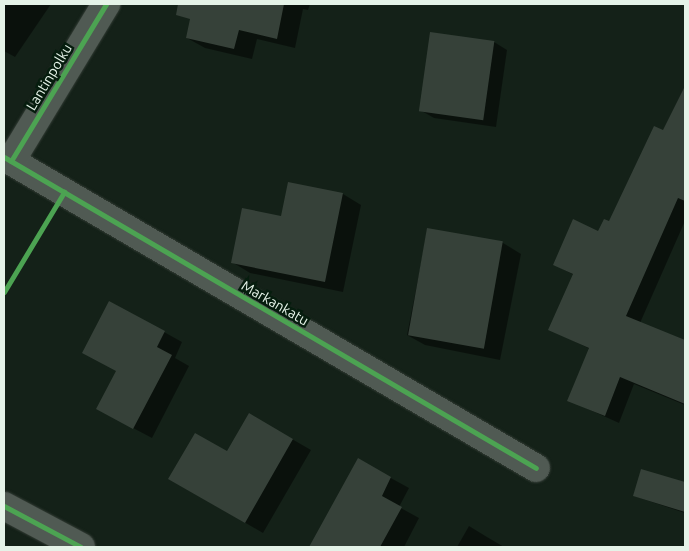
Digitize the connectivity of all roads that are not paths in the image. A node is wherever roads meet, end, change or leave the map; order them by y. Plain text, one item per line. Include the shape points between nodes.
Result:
1 (106, 4) edge
2 (8, 159) edge
3 (536, 468) dead end
4 (4, 506) edge
5 (80, 547) edge

1 - 2 street, Lantinpolku
2 - 3 street, Markankatu
4 - 5 street

